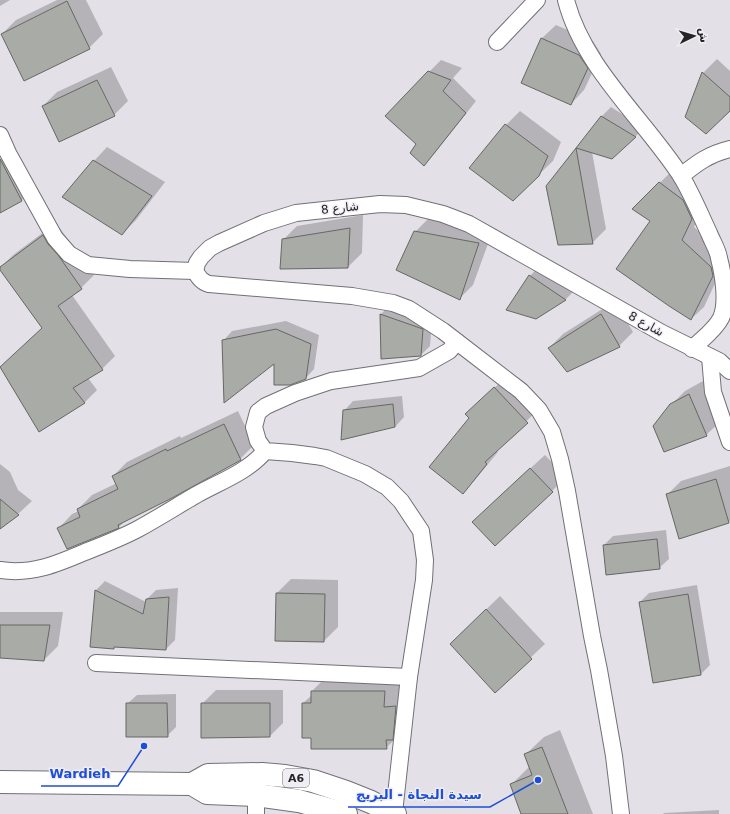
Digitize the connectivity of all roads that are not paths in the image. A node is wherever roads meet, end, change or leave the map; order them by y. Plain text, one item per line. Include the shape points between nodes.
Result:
1 (537, 0) edge
2 (566, 0) edge
3 (497, 42) dead end
4 (0, 135) edge
5 (730, 149) edge
6 (681, 176) junction
7 (195, 271) junction
8 (457, 342) junction
9 (692, 349) junction
10 (710, 357) junction
11 (730, 371) edge
12 (730, 442) edge
13 (265, 451) junction
14 (0, 570) edge
15 (96, 663) dead end
16 (409, 677) junction
17 (0, 782) edge
18 (192, 784) junction
19 (256, 805) edge
20 (346, 814) edge
21 (394, 814) edge
22 (621, 814) edge

1 - 3 street
2 - 6 street via 575,29 602,72
4 - 7 street via 55,238 69,254 88,264 130,269
5 - 6 street via 702,159
6 - 9 street via 719,257 724,285 723,312 720,319
7 - 8 street via 200,279 209,284 352,296 393,303 429,321
7 - 9 street, شارع 8 via 197,263 210,248 264,223 296,213 380,204 406,205 469,224
8 - 13 street via 449,351 419,368 331,381 266,406 258,412 254,427 258,441
8 - 22 street via 521,391 539,410 552,432 567,491 614,756
9 - 10 street, شارع 8
10 - 11 street, شارع 8
10 - 12 street via 713,392
13 - 14 street via 246,469 137,529 104,544 41,569 10,572
13 - 16 street via 292,452 326,458 365,474 386,487 401,501 413,518 420,531 425,560
15 - 16 street
16 - 21 street
17 - 18 highway, A6
18 - 19 highway, A6 via 207,793
18 - 21 highway, A6 via 208,776 285,776 313,781 346,792
19 - 20 highway, A6 via 299,801

